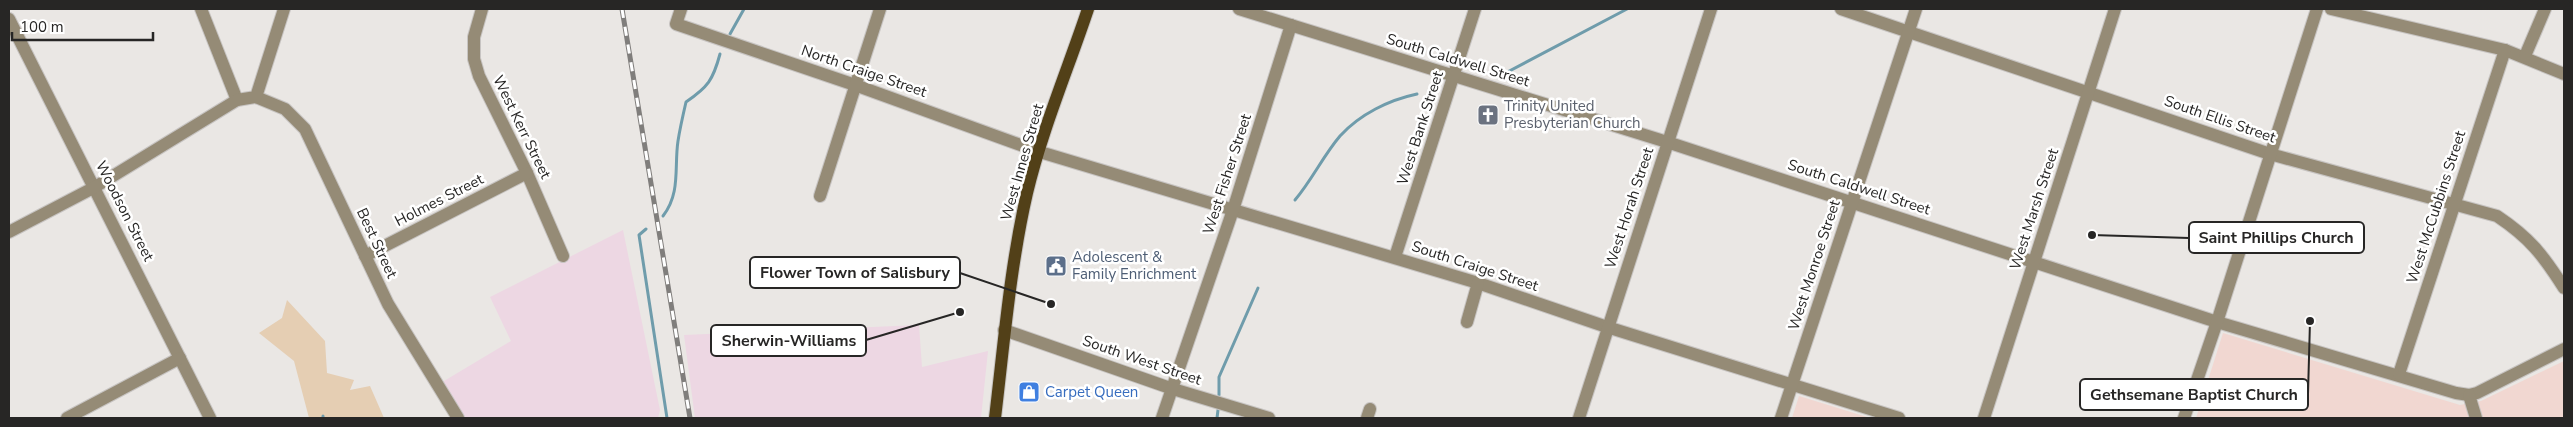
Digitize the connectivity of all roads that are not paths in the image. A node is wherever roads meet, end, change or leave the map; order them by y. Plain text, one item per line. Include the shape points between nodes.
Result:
1 (201, 9) edge
2 (284, 9) edge
3 (482, 9) edge
4 (681, 9) edge
5 (880, 9) edge
6 (1088, 9) edge
7 (1239, 9) edge
8 (1475, 9) edge
9 (1711, 9) edge
10 (1841, 9) edge
11 (1916, 9) edge
12 (2115, 9) edge
13 (2316, 9) edge
14 (2331, 9) edge
15 (2545, 9) edge
16 (9, 19) edge
17 (1291, 25) junction
18 (1909, 30) junction
19 (2505, 50) junction
20 (2525, 56) junction
21 (2564, 74) edge
22 (1454, 76) junction
23 (855, 85) junction
24 (2089, 91) junction
25 (256, 97) junction
26 (237, 100) junction
27 (1667, 142) junction
28 (1040, 152) junction
29 (2270, 154) junction
30 (527, 173) junction
31 (95, 187) junction
32 (820, 196) dead end
33 (1853, 202) junction
34 (2455, 203) junction
35 (1233, 210) junction
36 (9, 232) edge
37 (366, 256) junction
38 (564, 256) dead end
39 (1396, 258) junction
40 (2034, 261) junction
41 (1478, 283) junction
42 (2564, 288) edge
43 (1467, 322) dead end
44 (2217, 322) junction
45 (1607, 328) junction
46 (1004, 330) junction
47 (2564, 349) edge
48 (180, 358) junction
49 (2399, 374) junction
50 (1792, 384) junction
51 (1173, 388) junction
52 (2469, 395) junction
53 (67, 418) edge
54 (210, 418) edge
55 (458, 418) edge
56 (995, 418) edge
57 (1162, 418) edge
58 (1269, 418) edge
59 (1580, 418) edge
60 (1781, 418) edge
61 (1899, 418) edge
62 (1984, 418) edge
63 (2184, 418) edge
64 (2476, 418) edge

1 - 26 street
2 - 25 street
3 - 30 street, West Kerr Street via 474,37 474,59 479,76
4 - 23 street, North Craige Street via 676,24
5 - 23 street
6 - 28 main road, West Innes Street
7 - 17 street, South Caldwell Street
8 - 22 street, West Bank Street
9 - 27 street, West Horah Street
10 - 18 street, South Ellis Street
11 - 18 street, West Monroe Street
12 - 24 street, West Marsh Street
13 - 29 street
14 - 19 street
15 - 20 street
16 - 31 street, Woodson Street
17 - 22 street, South Caldwell Street
17 - 35 street, West Fisher Street
18 - 24 street, South Ellis Street
18 - 33 street, West Monroe Street
19 - 20 street
19 - 34 street, West McCubbins Street
20 - 21 street
22 - 27 street, South Caldwell Street
22 - 39 street, West Bank Street
23 - 28 street, North Craige Street
23 - 32 street
24 - 29 street, South Ellis Street
24 - 40 street, West Marsh Street
25 - 26 street
25 - 37 street, Best Street via 285,108 305,128
26 - 31 street
27 - 33 street, South Caldwell Street
27 - 45 street, West Horah Street
28 - 35 street, South Craige Street
28 - 46 main road, West Innes Street via 1019,230
29 - 34 street, South Ellis Street
29 - 44 street
30 - 37 street, Holmes Street
30 - 38 street, West Kerr Street
31 - 36 street
31 - 48 street, Woodson Street
33 - 40 street, South Caldwell Street
33 - 50 street, West Monroe Street
34 - 42 street, South Ellis Street via 2496,216 2522,233 2543,255
34 - 49 street, West McCubbins Street
35 - 39 street, South Craige Street
35 - 51 street, West Fisher Street
37 - 55 street, Best Street via 388,304
39 - 41 street, South Craige Street
40 - 44 street, South Caldwell Street
40 - 62 street, West Marsh Street
41 - 43 street
41 - 45 street, South Craige Street
44 - 49 street, South Caldwell Street
44 - 63 street
45 - 50 street, South Craige Street
45 - 59 street, West Horah Street
46 - 51 street, South West Street
46 - 56 main road, West Innes Street
47 - 52 street
48 - 53 street
48 - 54 street, Woodson Street
49 - 52 street, South Caldwell Street via 2456,394
50 - 60 street, West Monroe Street
50 - 61 street, South Craige Street
51 - 57 street, West Fisher Street
51 - 58 street, South West Street
52 - 64 street

